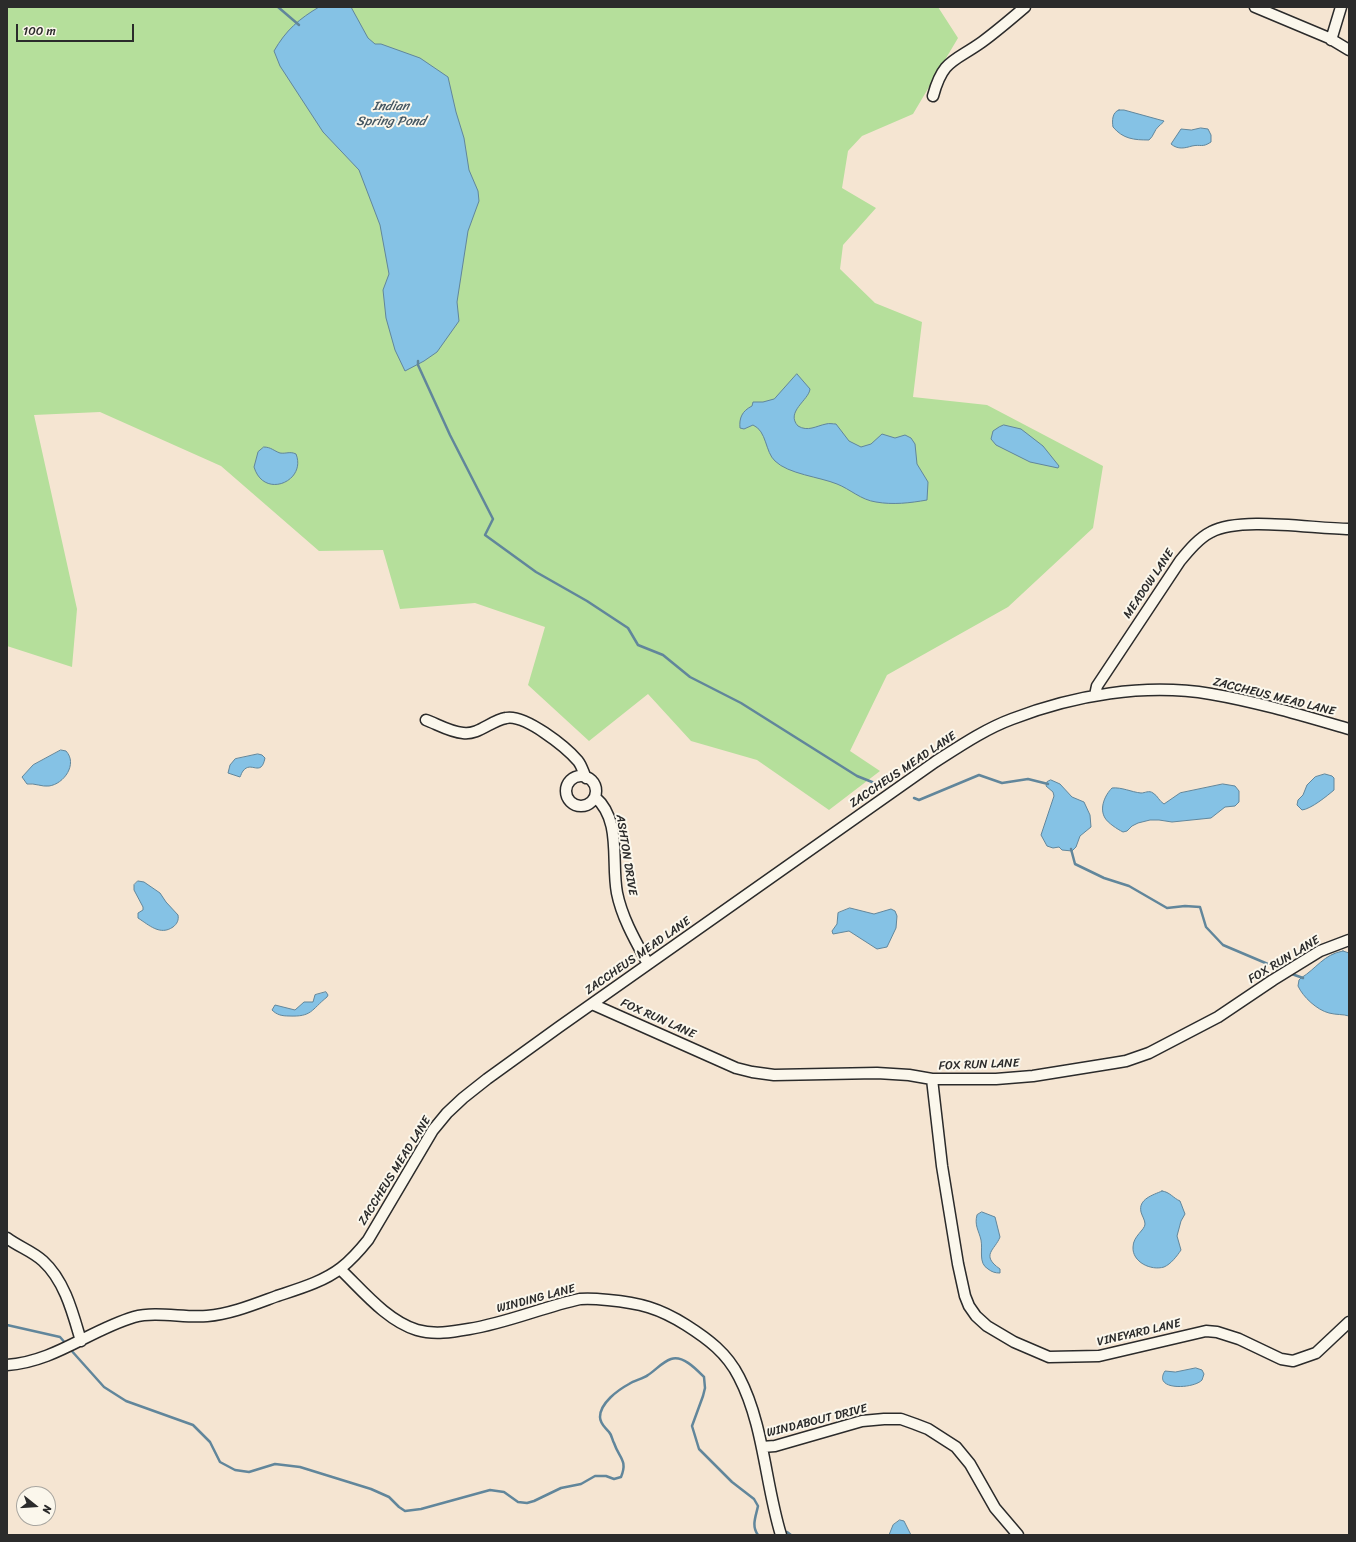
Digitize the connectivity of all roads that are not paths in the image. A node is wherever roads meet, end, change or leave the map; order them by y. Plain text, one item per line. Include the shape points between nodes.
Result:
1 (1025, 7) edge
2 (1255, 7) edge
3 (1341, 7) edge
4 (1331, 40) junction
5 (1349, 50) edge
6 (933, 96) dead end
7 (1349, 529) edge
8 (1095, 695) junction
9 (426, 720) dead end
10 (1349, 729) edge
11 (586, 778) junction
12 (594, 797) junction
13 (1349, 940) edge
14 (648, 964) junction
15 (592, 1004) junction
16 (932, 1079) junction
17 (7, 1238) edge
18 (340, 1269) junction
19 (1349, 1322) edge
20 (78, 1342) junction
21 (7, 1365) edge
22 (762, 1447) junction
23 (779, 1530) edge
24 (1018, 1535) edge

1 - 6 street via 981,43 946,66 937,80
2 - 4 street
3 - 4 street
4 - 5 street
7 - 8 street, MEADOW LANE via 1240,525 1211,532 1180,561 1097,686
8 - 10 street, ZACCHEUS MEAD LANE via 1145,691 1210,694
8 - 14 street, ZACCHEUS MEAD LANE via 1054,704 1010,719 970,740
9 - 11 street, ASHTON DRIVE via 463,734 473,733 506,718 517,719 561,745 578,761
11 - 12 street, ASHTON DRIVE via 594,783
11 - 12 street via 578,777 570,782 567,788 569,800 584,806
12 - 14 street, ASHTON DRIVE via 604,807 611,826 617,895 635,942
13 - 16 street, FOX RUN LANE via 1320,951 1218,1017 1126,1061 996,1079
14 - 15 street, ZACCHEUS MEAD LANE
15 - 16 street, FOX RUN LANE via 736,1068 752,1072 774,1075 884,1073
15 - 18 street, ZACCHEUS MEAD LANE via 487,1078 447,1112 433,1130 368,1240
16 - 19 street, VINEYARD LANE via 946,1188 965,1296 976,1316 987,1326 1014,1342 1049,1357 1099,1356 1206,1331 1239,1339 1281,1359 1294,1361 1316,1353
17 - 20 street via 30,1251 52,1271 61,1285
18 - 20 street, ZACCHEUS MEAD LANE via 300,1288 230,1312 209,1316 135,1317
18 - 22 street, WINDING LANE via 374,1303 389,1314 417,1330 432,1332 484,1327 582,1299 630,1302 662,1310 719,1348 730,1362 749,1397
20 - 21 street, ZACCHEUS MEAD LANE via 34,1360
22 - 23 street, WINDING LANE
22 - 24 street, WINDABOUT DRIVE via 775,1446 862,1421 884,1419 915,1424 956,1447 970,1464 995,1508

